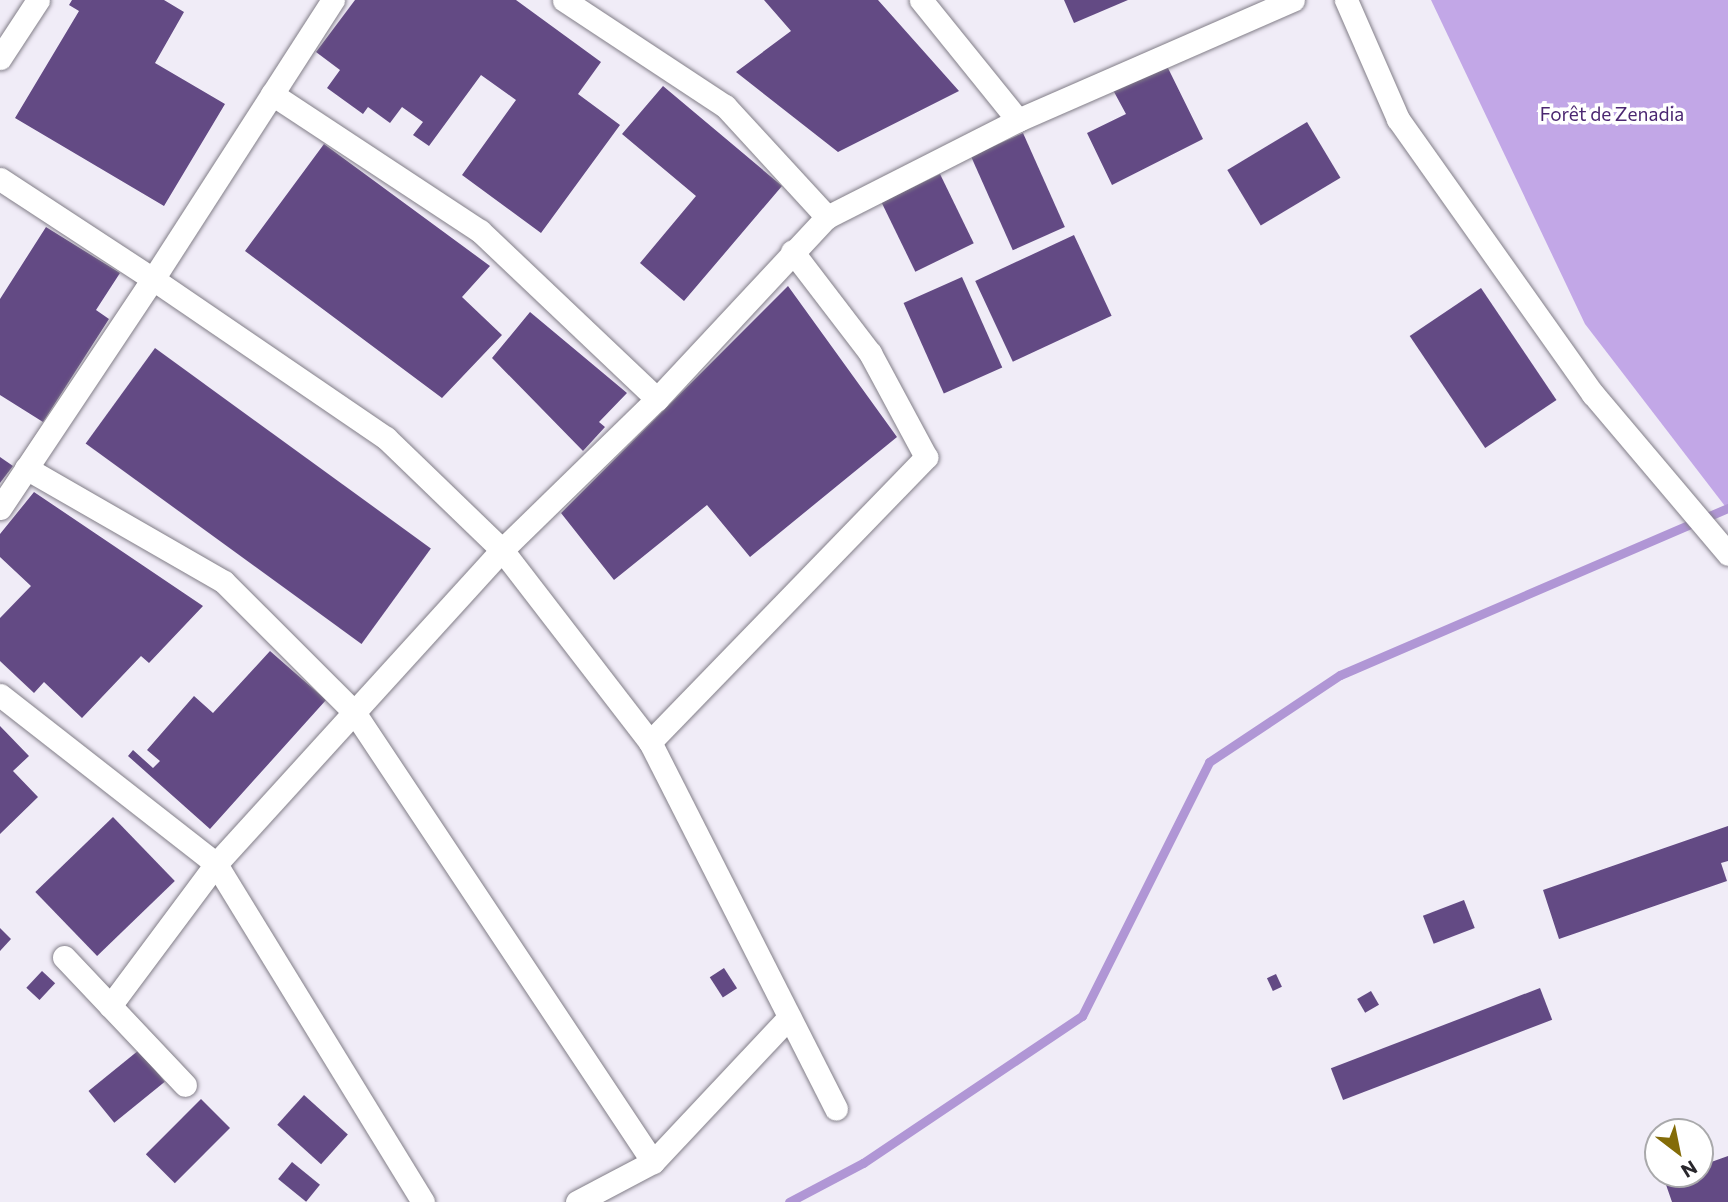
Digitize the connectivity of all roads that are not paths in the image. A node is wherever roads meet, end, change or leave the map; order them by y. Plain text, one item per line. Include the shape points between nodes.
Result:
1 (38, 0) edge
2 (333, 0) edge
3 (564, 0) edge
4 (921, 0) edge
5 (1293, 0) edge
6 (1346, 0) edge
7 (0, 58) edge
8 (272, 94) junction
9 (1018, 120) junction
10 (0, 179) edge
11 (827, 216) junction
12 (792, 251) junction
13 (153, 279) junction
14 (657, 399) junction
15 (26, 468) junction
16 (0, 508) edge
17 (502, 550) junction
18 (1728, 554) edge
19 (0, 695) edge
20 (354, 712) junction
21 (650, 742) junction
22 (216, 864) junction
23 (64, 957) dead end
24 (110, 1006) junction
25 (789, 1017) junction
26 (185, 1085) dead end
27 (836, 1109) dead end
28 (653, 1162) junction
29 (423, 1202) edge
30 (577, 1202) edge

1 - 7 street
2 - 8 street
3 - 11 street via 725,106
4 - 9 street
5 - 9 street
6 - 18 street via 1398,119 1593,394
8 - 13 street
8 - 14 street via 480,231
9 - 11 street
10 - 13 street
11 - 12 street
12 - 14 street
12 - 21 street via 870,353 926,457
13 - 15 street
13 - 17 street via 386,438
14 - 17 street
15 - 16 street
15 - 20 street via 224,582
17 - 20 street
17 - 21 street
19 - 22 street
20 - 22 street
20 - 28 street
21 - 25 street
22 - 24 street
22 - 29 street
23 - 24 street
24 - 26 street
25 - 27 street
25 - 28 street
28 - 30 street

